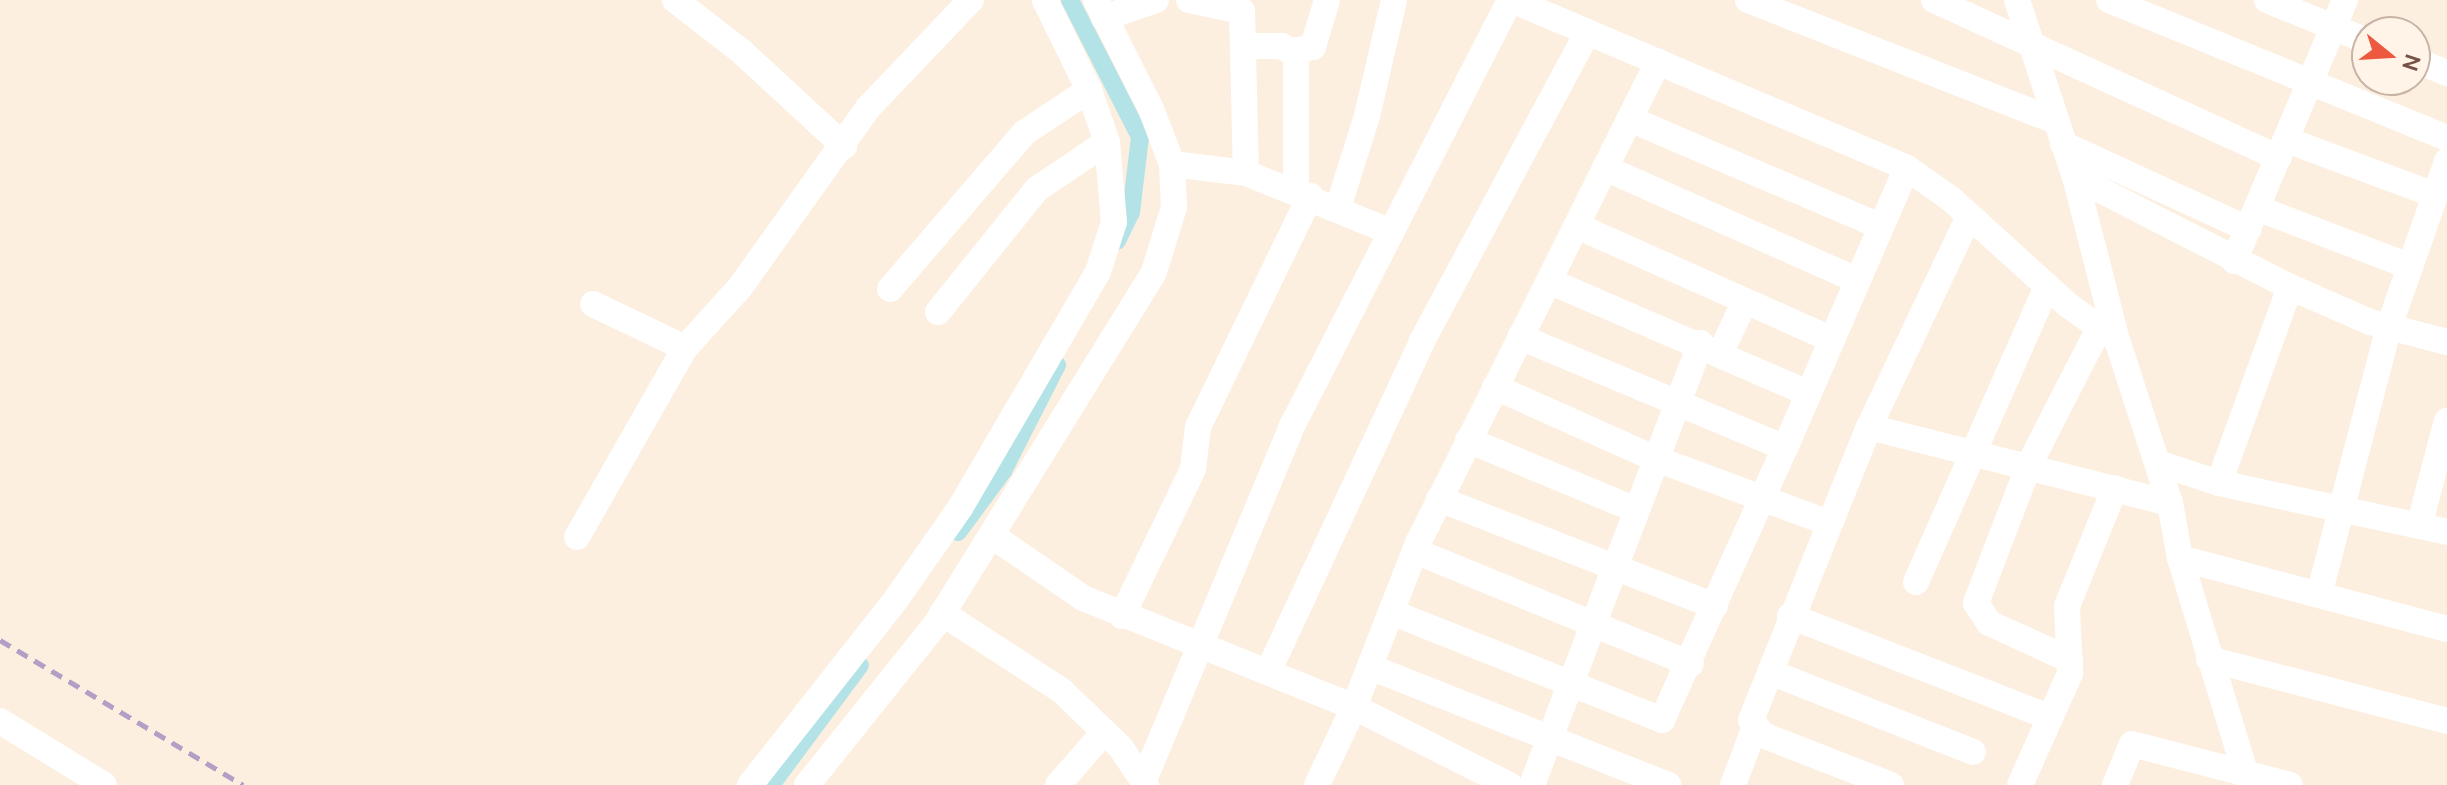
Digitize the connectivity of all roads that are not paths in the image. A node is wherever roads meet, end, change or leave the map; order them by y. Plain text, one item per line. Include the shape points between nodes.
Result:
1 (675, 0) edge
2 (971, 0) edge
3 (1045, 0) edge
4 (1156, 0) edge
5 (1189, 0) edge
6 (1327, 0) edge
7 (1394, 0) edge
8 (1511, 0) edge
9 (1748, 0) edge
10 (1934, 0) edge
11 (2017, 0) edge
12 (2109, 0) edge
13 (2269, 0) edge
14 (2345, 0) edge
15 (1221, 2) edge
16 (1100, 9) edge
17 (2335, 28) junction
18 (1587, 33) junction
19 (2351, 34) edge
20 (2029, 43) junction
21 (1244, 46) junction
22 (1294, 51) junction
23 (1658, 62) junction
24 (2312, 80) junction
25 (1089, 90) junction
26 (1630, 119) junction
27 (2053, 120) junction
28 (2447, 138) edge
29 (1107, 142) junction
30 (2063, 144) junction
31 (844, 146) junction
32 (2283, 149) junction
33 (2447, 161) edge
34 (1172, 164) junction
35 (1605, 168) junction
36 (1907, 168) junction
37 (1246, 173) junction
38 (2075, 177) junction
39 (1303, 193) junction
40 (2435, 195) junction
41 (1338, 208) junction
42 (1969, 216) junction
43 (2252, 219) junction
44 (1577, 226) junction
45 (1880, 226) junction
46 (1391, 232) junction
47 (2234, 261) junction
48 (2409, 266) junction
49 (1856, 280) junction
50 (1549, 281) junction
51 (2047, 286) junction
52 (2290, 287) junction
53 (890, 289) dead end
54 (1745, 301) junction
55 (593, 304) dead end
56 (938, 312) dead end
57 (2389, 327) junction
58 (2108, 334) junction
59 (1520, 337) junction
60 (1831, 339) junction
61 (2447, 342) edge
62 (685, 348) junction
63 (1711, 348) junction
64 (1495, 387) junction
65 (1808, 393) junction
66 (1677, 404) junction
67 (2447, 421) edge
68 (1869, 427) junction
69 (1468, 440) junction
70 (1785, 448) junction
71 (1974, 452) junction
72 (1656, 459) junction
73 (2158, 463) junction
74 (2029, 465) junction
75 (2219, 483) junction
76 (2115, 488) junction
77 (1439, 499) junction
78 (1758, 501) junction
79 (2170, 503) junction
80 (1636, 510) junction
81 (2342, 510) junction
82 (1829, 523) junction
83 (2419, 526) junction
84 (2447, 532) edge
85 (991, 535) junction
86 (577, 537) dead end
87 (1415, 551) junction
88 (2180, 558) junction
89 (1613, 568) junction
90 (1916, 582) dead end
91 (2319, 595) junction
92 (1715, 606) junction
93 (1391, 612) junction
94 (942, 613) junction
95 (1122, 616) junction
96 (1790, 616) junction
97 (1591, 624) junction
98 (2447, 629) edge
99 (1201, 644) junction
100 (2209, 659) junction
101 (2070, 660) junction
102 (1691, 664) junction
103 (1370, 667) junction
104 (1268, 672) junction
105 (1770, 672) junction
106 (1568, 685) junction
107 (1354, 707) junction
108 (2049, 717) junction
109 (0, 721) edge
110 (2447, 721) edge
111 (1754, 729) junction
112 (1104, 732) junction
113 (1551, 736) junction
114 (1973, 752) dead end
115 (2248, 780) edge
116 (1145, 783) edge
117 (104, 785) edge
118 (750, 785) edge
119 (807, 785) edge
120 (1058, 785) edge
121 (1317, 785) edge
122 (1509, 785) edge
123 (1532, 785) edge
124 (1668, 785) edge
125 (1733, 785) edge
126 (1891, 785) edge
127 (2020, 785) edge
128 (2115, 785) edge
129 (2290, 785) edge

1 - 31 street via 742,52
2 - 31 street via 902,68
3 - 25 street
4 - 16 street
5 - 15 street
6 - 22 street via 1313,47
7 - 41 street via 1367,116
8 - 18 street
8 - 46 street
9 - 27 street
10 - 20 street
11 - 20 street
12 - 24 street
13 - 17 street
14 - 17 street
15 - 21 street via 1242,11
16 - 34 street via 1151,109
17 - 19 street
17 - 24 street
18 - 23 street
18 - 104 street via 1422,341
20 - 27 street
20 - 32 street
21 - 22 street
21 - 37 street
22 - 39 street
23 - 26 street
23 - 36 street
24 - 28 street
24 - 32 street
25 - 29 street
25 - 53 street via 1024,133
26 - 35 street
26 - 45 street
27 - 30 street
29 - 56 street via 1058,172 1013,212
29 - 118 street via 1114,222 1098,272 1057,350 906,585
30 - 38 street
30 - 43 street
31 - 62 street via 741,286
32 - 40 street
32 - 43 street
33 - 40 street
34 - 37 street
34 - 85 street via 1174,207 1154,272
35 - 44 street
35 - 49 street
36 - 42 street
36 - 45 street
37 - 39 street
38 - 47 street
38 - 58 street
39 - 41 street
39 - 95 street via 1198,427 1193,469
40 - 48 street
41 - 46 street
42 - 51 street
42 - 68 street
43 - 47 street
43 - 48 street
44 - 50 street
44 - 54 street
45 - 49 street
46 - 99 street via 1291,428
47 - 52 street
48 - 57 street
49 - 60 street
50 - 59 street
50 - 63 street
51 - 58 street
51 - 71 street
52 - 57 street
52 - 75 street
54 - 60 street
54 - 63 street
55 - 62 street
57 - 61 street
57 - 81 street
58 - 73 street
58 - 74 street
59 - 64 street
59 - 66 street
60 - 65 street
62 - 86 street
63 - 65 street
63 - 66 street
64 - 69 street
64 - 72 street
65 - 70 street
66 - 70 street
66 - 72 street
67 - 83 street
68 - 71 street
68 - 82 street
69 - 77 street
69 - 80 street
70 - 78 street
71 - 74 street
71 - 90 street
72 - 78 street
72 - 80 street
73 - 75 street
73 - 79 street
74 - 76 street
74 - 101 street via 1976,603 1989,623
75 - 81 street
76 - 79 street
76 - 101 street via 2067,606
77 - 87 street
77 - 89 street
78 - 82 street
78 - 92 street
79 - 88 street
80 - 89 street
81 - 83 street
81 - 91 street
82 - 96 street
83 - 84 street
85 - 94 street
85 - 95 street via 1048,578
87 - 93 street
87 - 97 street
88 - 91 street
88 - 100 street
89 - 92 street
89 - 97 street
91 - 98 street
92 - 102 street
93 - 103 street
93 - 106 street
94 - 112 street via 1062,691
94 - 119 street
95 - 99 street
96 - 105 street
96 - 108 street
97 - 102 street
97 - 106 street
99 - 104 street
99 - 116 street
100 - 110 street
100 - 115 street
101 - 108 street via 2058,710
102 - 106 street via 1662,720
103 - 107 street
103 - 113 street
104 - 107 street
105 - 111 street via 1751,720
105 - 114 street
106 - 113 street
107 - 121 street
107 - 122 street
108 - 127 street
109 - 117 street
111 - 125 street
111 - 126 street
112 - 116 street
112 - 120 street
113 - 123 street
113 - 124 street
115 - 128 street via 2132,744
115 - 129 street

